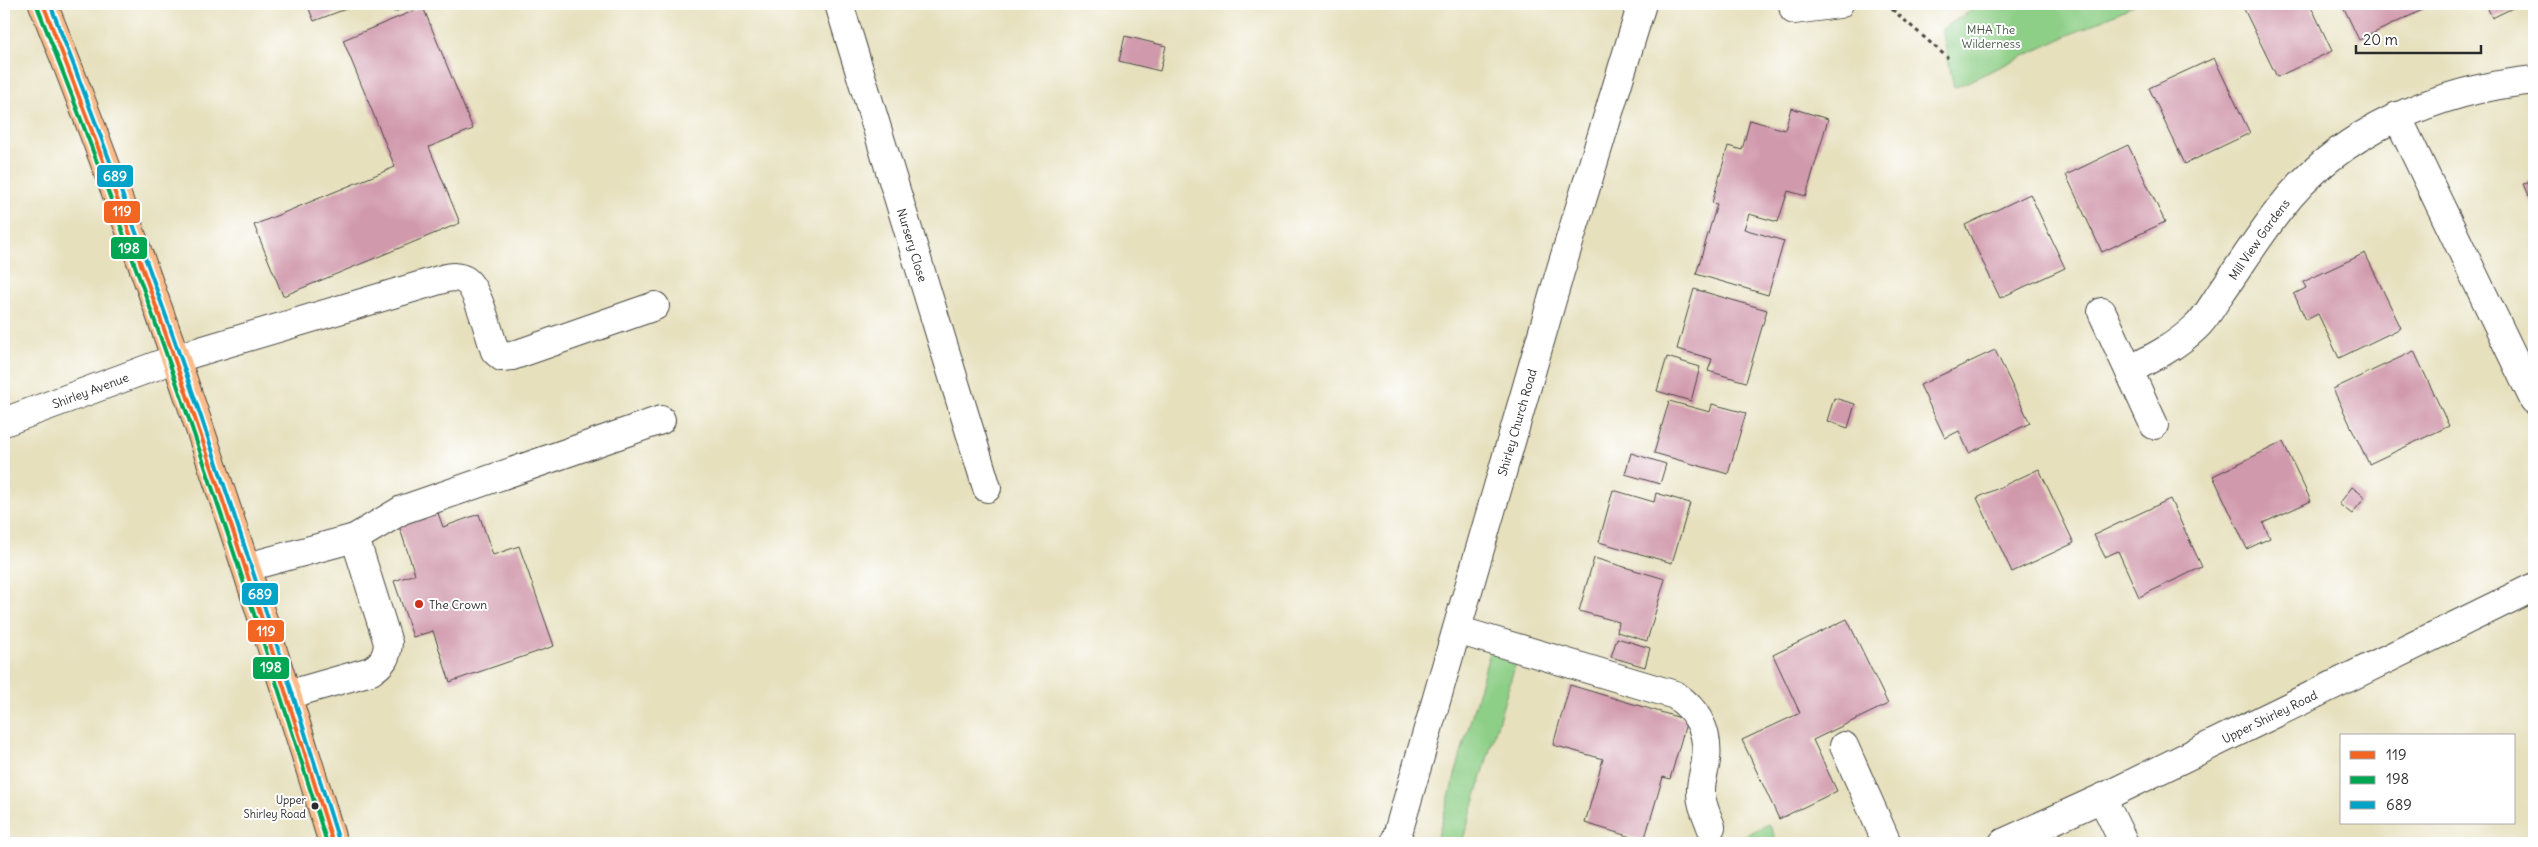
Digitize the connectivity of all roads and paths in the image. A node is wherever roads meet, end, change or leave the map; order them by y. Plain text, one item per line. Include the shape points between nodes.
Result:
1 (44, 4) edge
2 (839, 4) edge
3 (1642, 4) edge
4 (1793, 4) edge
5 (1839, 4) edge
6 (1886, 4) edge
7 (1948, 58) dead end
8 (2534, 80) edge
9 (2397, 116) junction
10 (655, 306) dead end
11 (2102, 312) dead end
12 (177, 358) junction
13 (2129, 370) junction
14 (2534, 400) edge
15 (661, 420) dead end
16 (4, 422) edge
17 (2154, 425) dead end
18 (987, 488) dead end
19 (355, 538) junction
20 (248, 567) junction
21 (2534, 587) edge
22 (1457, 630) junction
23 (287, 694) junction
24 (1844, 746) dead end
25 (2102, 798) junction
26 (1711, 827) dead end
27 (333, 843) edge
28 (1395, 843) edge
29 (1887, 843) edge
30 (2004, 843) edge
31 (2124, 843) edge

1 - 12 highway
2 - 18 street, Nursery Close
3 - 22 street, Shirley Church Road via 1560,272
4 - 5 street via 1794,10
6 - 7 path
8 - 9 street, Mill View Gardens via 2474,90
9 - 13 street, Mill View Gardens via 2338,150 2305,179 2197,326 2176,344
9 - 14 street
10 - 12 street, Shirley Avenue via 502,357 495,351 473,289 466,280 451,277
11 - 13 street
12 - 16 street, Shirley Avenue
12 - 20 highway
13 - 17 street
15 - 19 street via 402,510
19 - 20 street
19 - 23 street via 388,642 387,656 371,671
20 - 23 highway
21 - 25 street, Upper Shirley Road
22 - 26 street via 1675,695 1688,704 1701,720 1707,738 1700,789
22 - 28 street, Shirley Church Road
23 - 27 highway
24 - 29 street
25 - 30 street, Upper Shirley Road
25 - 31 street

